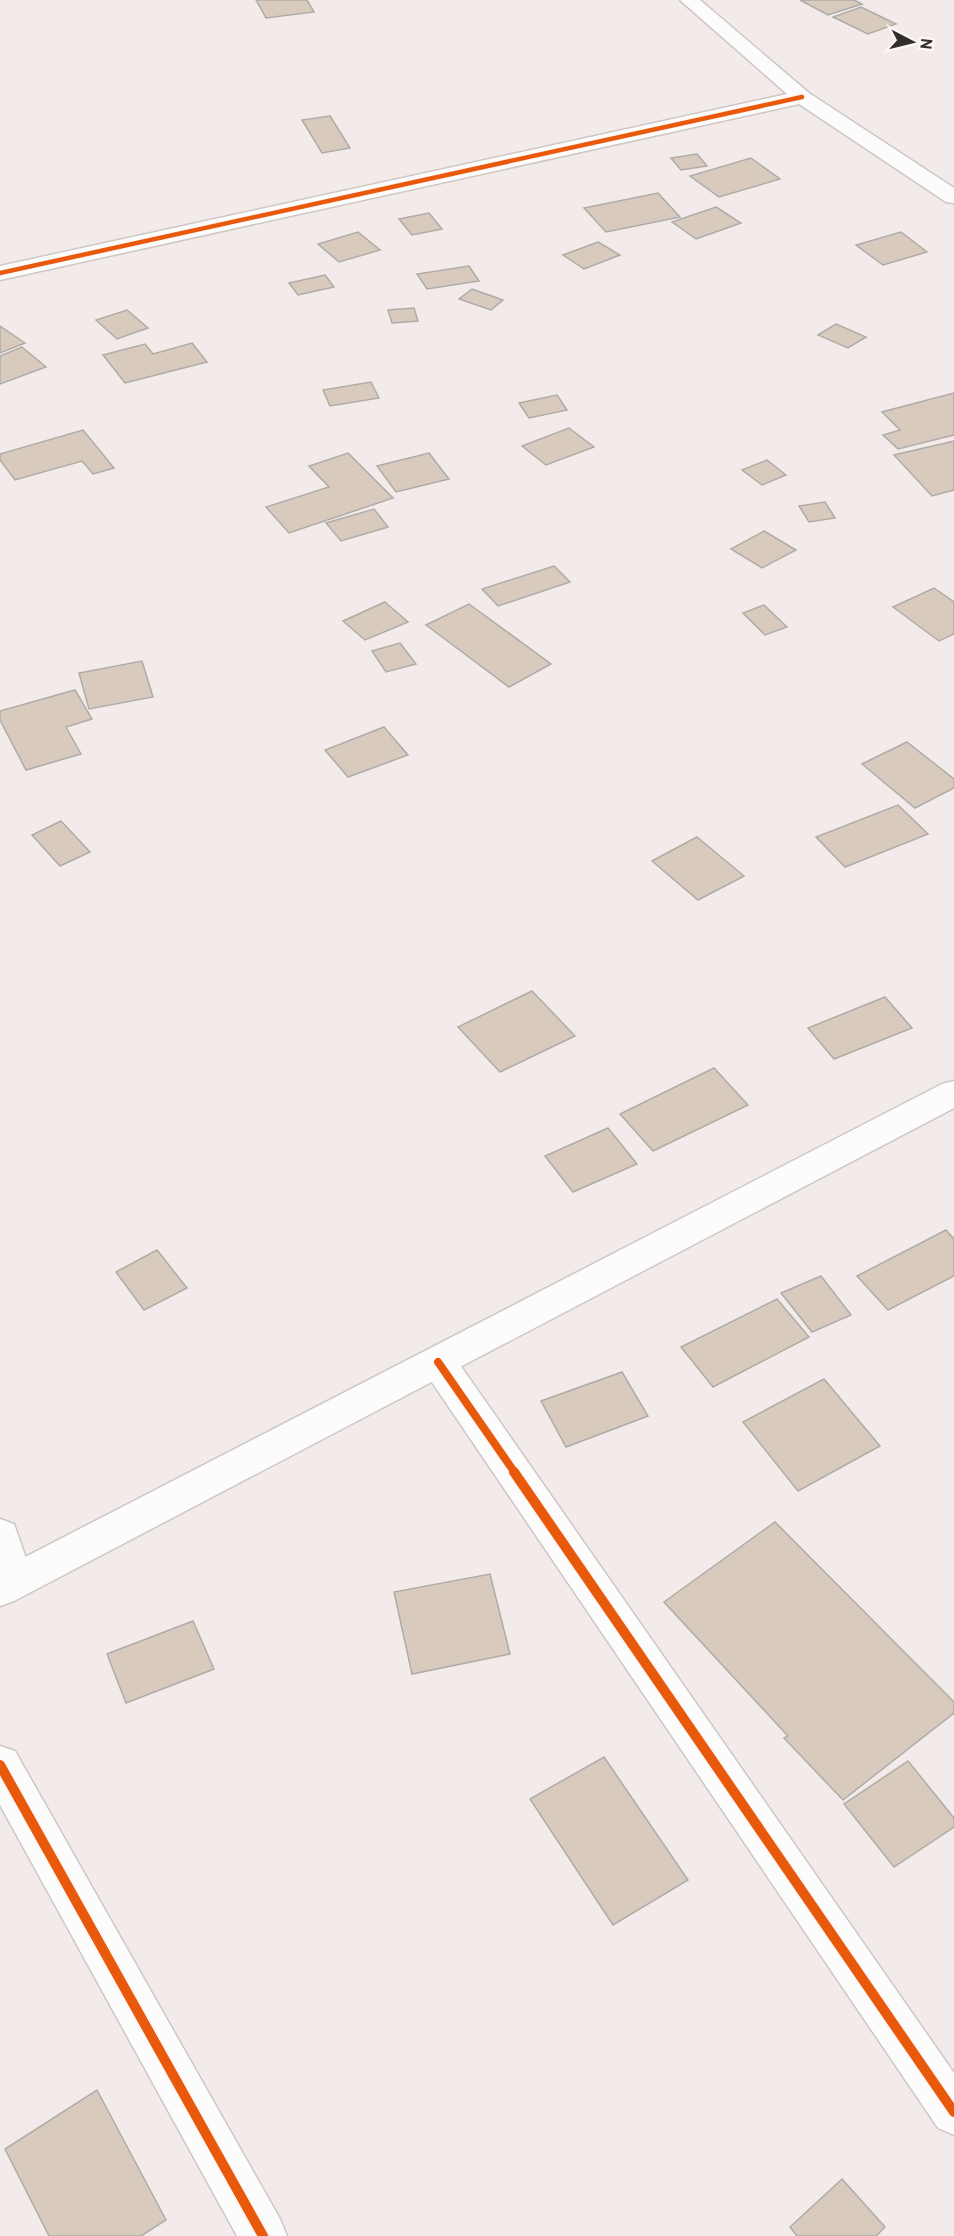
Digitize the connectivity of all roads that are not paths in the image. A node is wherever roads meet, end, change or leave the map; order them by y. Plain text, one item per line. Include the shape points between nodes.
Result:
1 (689, 0) edge
2 (802, 97) junction
3 (954, 197) edge
4 (0, 273) edge
5 (954, 1093) edge
6 (438, 1362) junction
7 (0, 1536) edge
8 (8, 1585) edge
9 (0, 1765) edge
10 (954, 2112) edge
11 (263, 2236) edge

1 - 2 street
2 - 3 street
2 - 4 street
5 - 6 street
6 - 8 street
6 - 10 street
7 - 8 street
9 - 11 street

